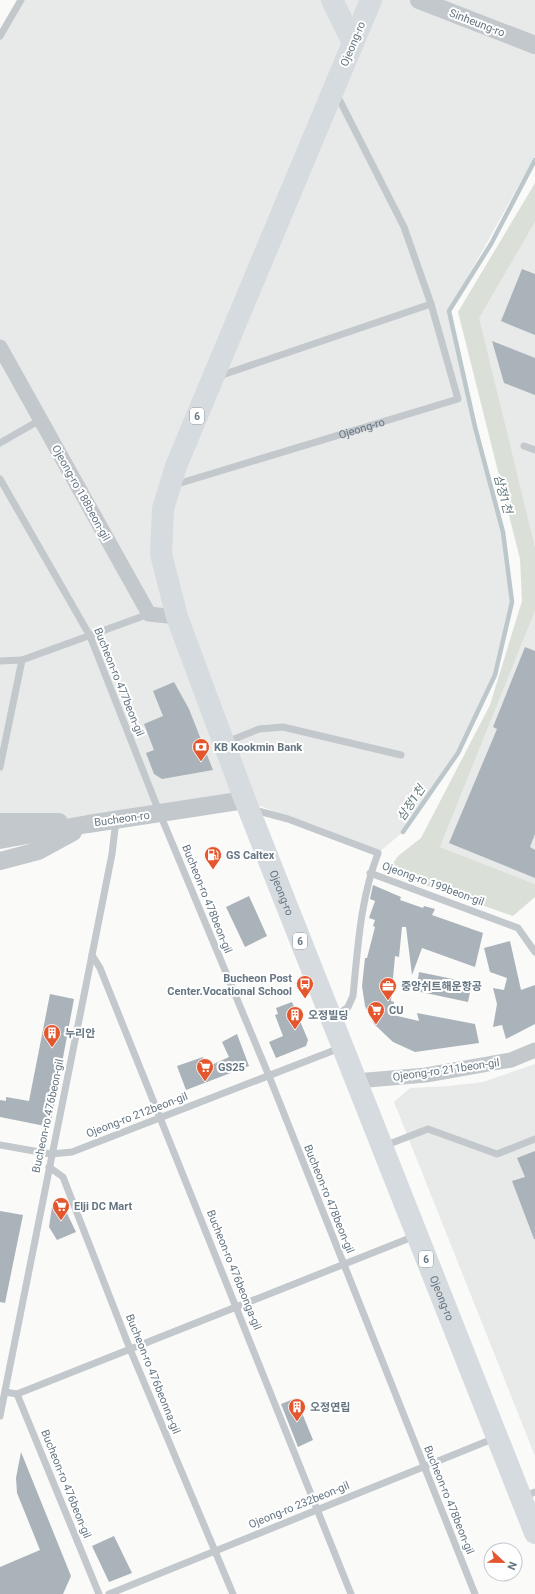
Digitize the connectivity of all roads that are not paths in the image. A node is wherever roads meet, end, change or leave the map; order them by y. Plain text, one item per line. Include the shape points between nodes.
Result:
1 (21, 0) edge
2 (332, 0) edge
3 (371, 0) edge
4 (419, 0) edge
5 (0, 36) edge
6 (353, 42) junction
7 (535, 45) edge
8 (334, 88) junction
9 (431, 304) junction
10 (0, 348) edge
11 (213, 378) junction
12 (40, 420) junction
13 (0, 443) edge
14 (524, 446) dead end
15 (535, 450) edge
16 (0, 479) edge
17 (170, 486) junction
18 (149, 614) junction
19 (177, 618) junction
20 (90, 636) junction
21 (22, 660) junction
22 (0, 661) edge
23 (223, 743) junction
24 (400, 755) dead end
25 (0, 767) edge
26 (246, 805) junction
27 (160, 814) junction
28 (116, 820) junction
29 (0, 822) edge
30 (88, 824) junction
31 (0, 840) edge
32 (0, 861) edge
33 (370, 873) junction
34 (535, 952) edge
35 (92, 956) junction
36 (331, 1019) junction
37 (342, 1047) junction
38 (535, 1050) edge
39 (269, 1076) junction
40 (356, 1081) junction
41 (161, 1118) junction
42 (535, 1139) edge
43 (0, 1145) edge
44 (382, 1147) junction
45 (51, 1154) junction
46 (49, 1167) junction
47 (417, 1235) junction
48 (343, 1264) junction
49 (236, 1306) junction
50 (130, 1349) junction
51 (5, 1392) junction
52 (17, 1394) junction
53 (1, 1403) edge
54 (0, 1416) edge
55 (497, 1437) junction
56 (424, 1466) junction
57 (528, 1495) edge
58 (318, 1509) junction
59 (535, 1533) edge
60 (215, 1551) junction
61 (99, 1594) edge
62 (109, 1594) edge
63 (233, 1594) edge
64 (351, 1594) edge
65 (475, 1594) edge

1 - 5 lane
2 - 6 main road
3 - 6 main road, Ojeong-ro / 6
4 - 7 street, Sinheung-ro
6 - 8 main road, Ojeong-ro / 6
8 - 9 lane, Ojeong-ro via 404,227
8 - 11 main road, Ojeong-ro / 6
9 - 11 lane
9 - 17 lane, Ojeong-ro via 458,399
10 - 12 street, Ojeong-ro 188beon-gil
11 - 17 main road, Ojeong-ro / 6
12 - 13 lane
12 - 18 street, Ojeong-ro 188beon-gil
14 - 15 lane
16 - 20 lane, Bucheon-ro 477beon-gil
17 - 19 main road, Ojeong-ro / 6 via 164,509 161,554
18 - 19 street
18 - 20 lane
19 - 23 main road, Ojeong-ro / 6
20 - 21 lane
20 - 27 lane, Bucheon-ro 477beon-gil
21 - 22 lane
21 - 25 lane
23 - 24 lane via 259,729 283,727
23 - 26 main road, Ojeong-ro / 6
26 - 27 street, Bucheon-ro
26 - 33 lane, Ojeong-ro 199beon-gil via 378,853
26 - 36 main road, Ojeong-ro / 6
27 - 28 street, Bucheon-ro
27 - 39 lane, Bucheon-ro 478beon-gil
28 - 30 street, Bucheon-ro
28 - 35 lane, Bucheon-ro 476beon-gil
29 - 30 street via 43,820
30 - 31 street, Bucheon-ro
30 - 32 street via 38,851
33 - 34 lane, Ojeong-ro 199beon-gil via 518,928
33 - 36 lane via 361,912 353,996 348,1008
35 - 41 lane, Bucheon-ro 476beonga-gil via 100,968
35 - 45 lane, Bucheon-ro 476beon-gil
36 - 37 main road, Ojeong-ro / 6
37 - 39 lane, Ojeong-ro 212beon-gil
37 - 40 main road, Ojeong-ro / 6
38 - 40 street, Ojeong-ro 211beon-gil via 511,1060 426,1075
39 - 41 lane, Ojeong-ro 212beon-gil
39 - 48 lane, Bucheon-ro 478beon-gil
40 - 44 main road, Ojeong-ro / 6
41 - 45 lane, Ojeong-ro 212beon-gil via 72,1152
41 - 49 lane, Bucheon-ro 476beonga-gil
42 - 44 lane via 497,1154 428,1129
43 - 45 lane, Ojeong-ro 212beon-gil
44 - 47 main road, Ojeong-ro / 6
45 - 46 lane, Bucheon-ro 476beon-gil
46 - 50 lane, Bucheon-ro 476beonna-gil via 63,1177
46 - 51 lane, Bucheon-ro 476beon-gil
47 - 48 lane
47 - 55 main road, Ojeong-ro / 6
48 - 49 lane
48 - 56 lane, Bucheon-ro 478beon-gil
49 - 50 lane
49 - 58 lane, Bucheon-ro 476beonga-gil
50 - 52 lane
50 - 60 lane, Bucheon-ro 476beonna-gil
51 - 52 lane
51 - 53 lane, Bucheon-ro 476beon-gil
52 - 61 lane, Bucheon-ro 476beon-gil
53 - 54 lane, Bucheon-ro 476beon-gil
55 - 56 lane, Ojeong-ro 232beon-gil
55 - 57 main road, Ojeong-ro / 6
56 - 58 lane, Ojeong-ro 232beon-gil
56 - 65 lane, Bucheon-ro 478beon-gil
57 - 59 main road, Ojeong-ro / 6
58 - 60 lane, Ojeong-ro 232beon-gil
58 - 64 lane, Bucheon-ro 476beonga-gil
60 - 62 lane, Ojeong-ro 232beon-gil
60 - 63 lane, Bucheon-ro 476beonna-gil

